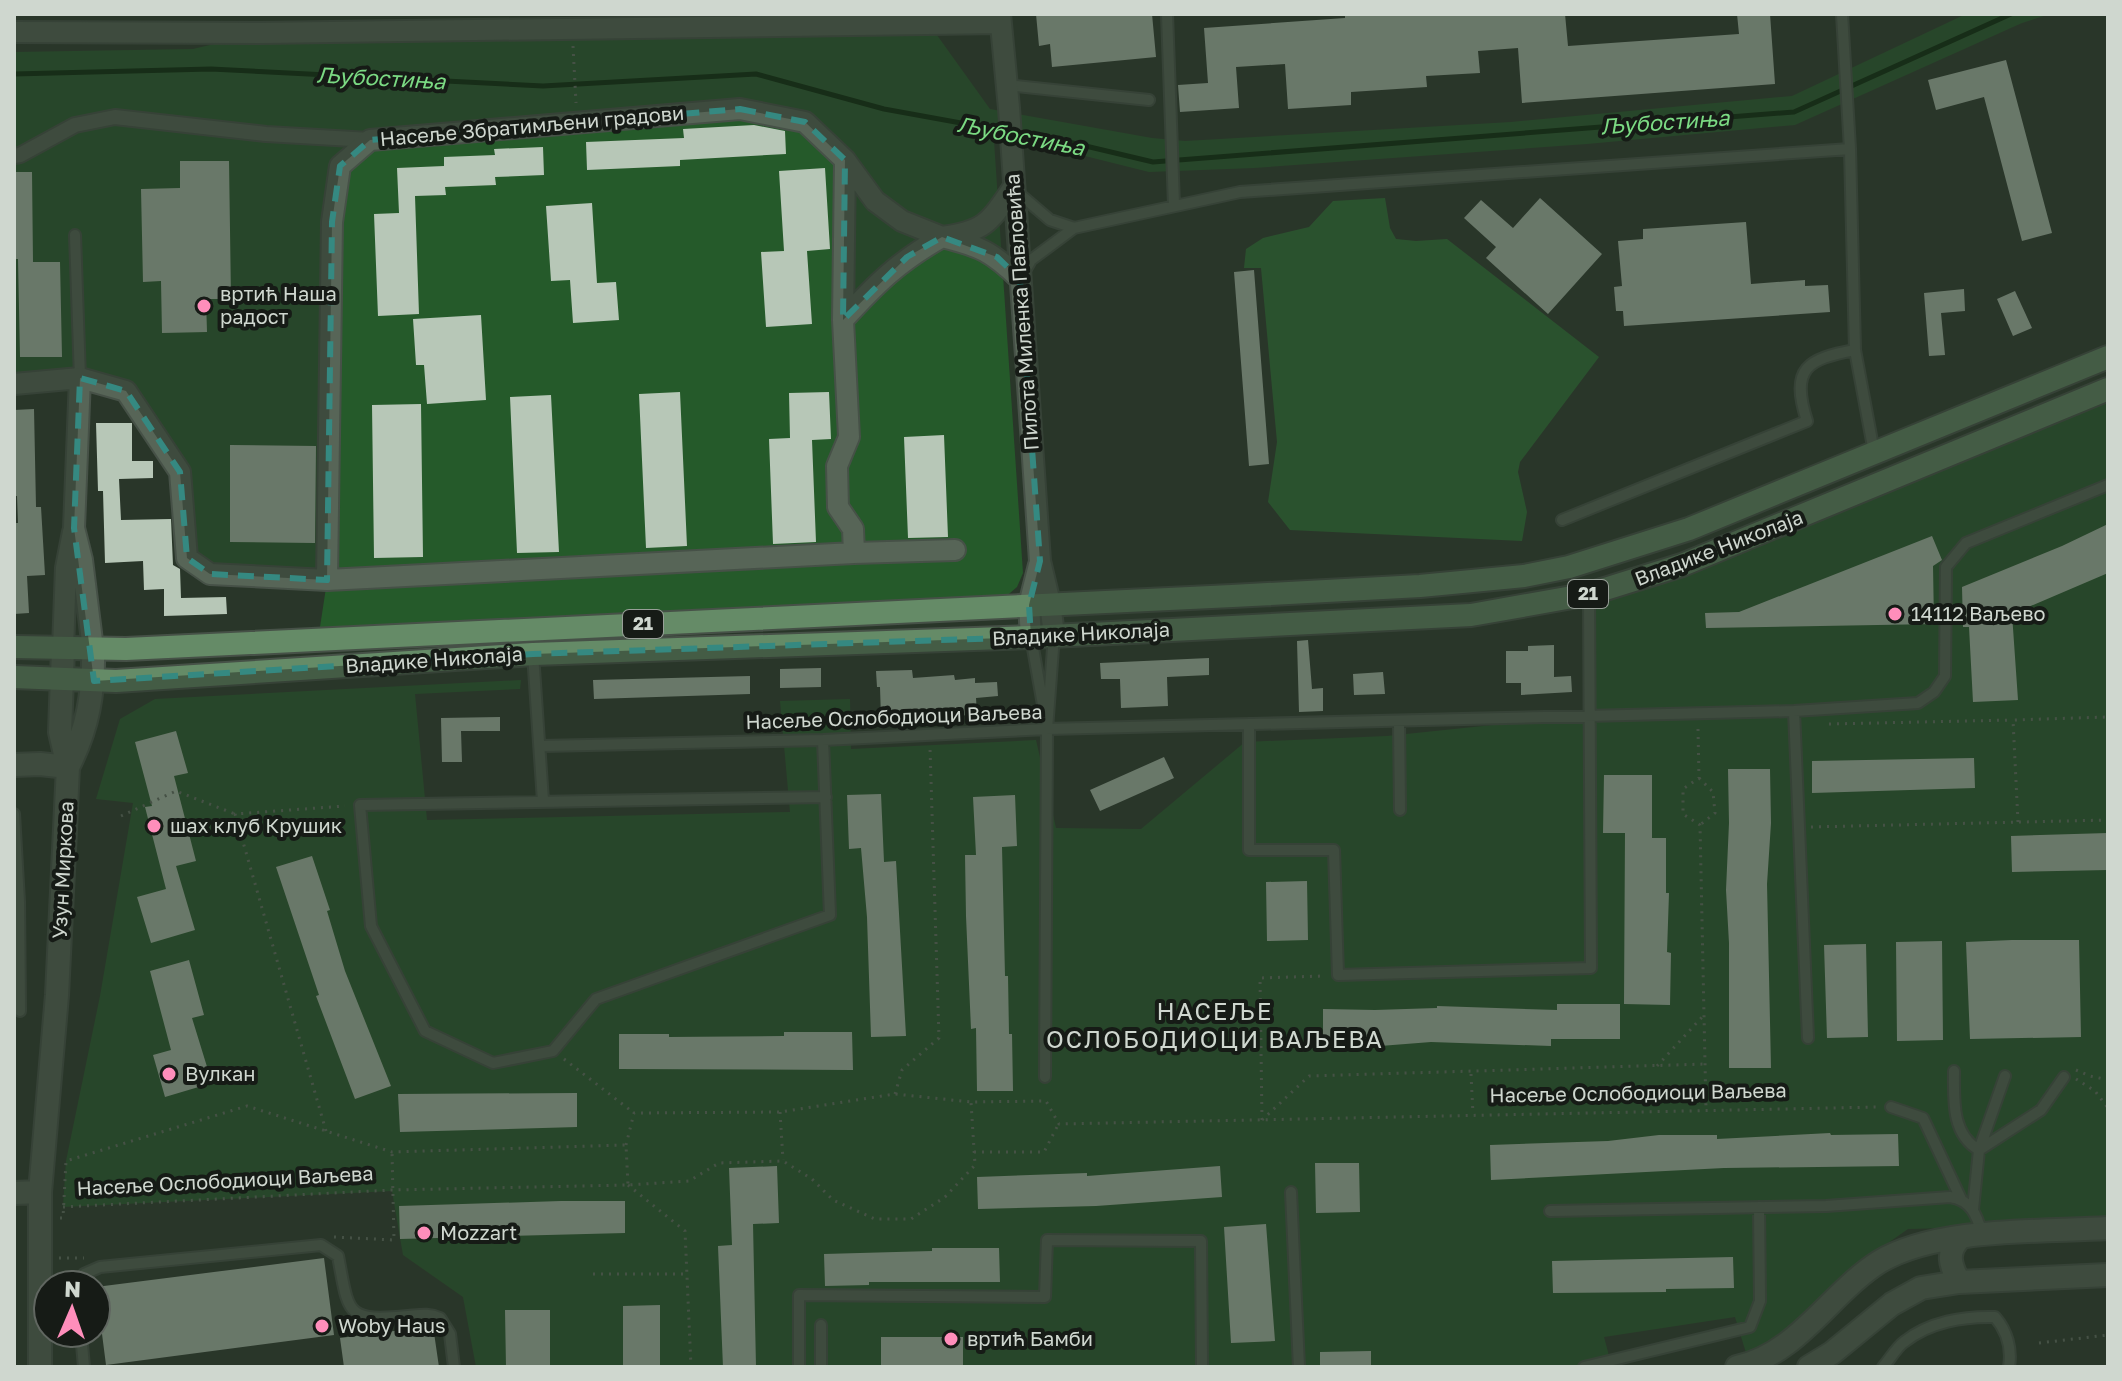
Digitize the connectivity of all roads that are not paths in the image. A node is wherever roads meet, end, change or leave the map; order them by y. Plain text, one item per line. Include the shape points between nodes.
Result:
1 (1167, 14) edge
2 (1842, 14) edge
3 (1000, 18) edge
4 (760, 20) edge
5 (260, 23) edge
6 (14, 32) edge
7 (1006, 85) junction
8 (1149, 100) dead end
9 (370, 140) junction
10 (1850, 149) junction
11 (14, 156) edge
12 (845, 160) junction
13 (1013, 188) junction
14 (1174, 205) junction
15 (1074, 228) junction
16 (75, 235) dead end
17 (942, 237) junction
18 (1020, 279) junction
19 (843, 320) junction
20 (1855, 350) junction
21 (2108, 357) edge
22 (80, 378) junction
23 (14, 384) edge
24 (2108, 389) edge
25 (1874, 452) junction
26 (2108, 485) edge
27 (1562, 520) dead end
28 (74, 528) junction
29 (955, 550) dead end
30 (854, 553) junction
31 (327, 580) junction
32 (1589, 594) junction
33 (1040, 604) junction
34 (1043, 636) junction
35 (14, 647) edge
36 (63, 649) junction
37 (93, 649) junction
38 (533, 654) junction
39 (14, 677) edge
40 (63, 681) junction
41 (94, 681) junction
42 (1794, 711) junction
43 (1590, 715) junction
44 (1399, 721) junction
45 (1249, 724) junction
46 (1047, 729) junction
47 (823, 740) junction
48 (541, 746) junction
49 (14, 765) edge
50 (68, 767) junction
51 (826, 797) junction
52 (543, 801) junction
53 (1400, 810) dead end
54 (14, 814) edge
55 (20, 1011) dead end
56 (1808, 1038) dead end
57 (1954, 1071) dead end
58 (2005, 1076) dead end
59 (1045, 1077) dead end
60 (2064, 1077) road end
61 (1891, 1107) road end
62 (1979, 1150) junction
63 (40, 1192) junction
64 (1291, 1192) dead end
65 (14, 1193) edge
66 (1961, 1199) junction
67 (1759, 1207) junction
68 (1973, 1209) junction
69 (1550, 1211) dead end
70 (2108, 1228) edge
71 (1971, 1236) junction
72 (95, 1269) edge
73 (2108, 1275) edge
74 (1959, 1282) junction
75 (821, 1325) dead end
76 (1745, 1366) edge
77 (40, 1367) edge
78 (454, 1367) edge
79 (799, 1367) edge
80 (821, 1367) edge
81 (1202, 1367) edge
82 (1299, 1367) edge
83 (1584, 1367) edge
84 (1809, 1367) edge
85 (1883, 1367) edge
86 (2009, 1367) edge

1 - 14 lane
2 - 10 lane
3 - 4 street
3 - 7 street, Пилота Миленка Павловића
4 - 5 street
5 - 6 street
7 - 8 lane
7 - 13 street, Пилота Миленка Павловића
9 - 11 street via 115,117 75,125
9 - 12 street, Насеље Збратимљени градови via 740,109 805,122
9 - 31 street, Насеље Збратимљени градови via 340,166 332,222
10 - 14 lane via 1240,192
10 - 20 lane
12 - 17 street, Насеље Збратимљени градови via 875,201 902,221
12 - 19 street
13 - 15 lane via 1050,220
13 - 17 street via 995,215 973,232
13 - 18 street, Пилота Миленка Павловића
14 - 15 lane
15 - 18 lane via 1031,260
16 - 22 lane
17 - 18 street, Насеље Збратимљени градови via 973,244
17 - 19 street via 907,257
18 - 33 street, Пилота Миленка Павловића
19 - 30 street via 849,437 837,466 838,507 853,529
20 - 25 lane
20 - 27 lane via 1823,356 1808,366 1800,384 1807,421
21 - 25 main road, Владике Николаја / 21
22 - 23 street
22 - 28 street, Узун Миркова
22 - 31 street via 126,391 180,472 187,558 210,574
24 - 32 main road, Владике Николаја / 21 via 1682,565
25 - 33 main road, Владике Николаја / 21 via 1689,529 1524,576
26 - 42 lane, Насеље Ослободиоци Ваљева via 1966,543 1946,567 1945,676 1934,692 1918,703
28 - 36 street via 66,568
28 - 37 street, Узун Миркова
29 - 30 street
30 - 31 street
32 - 34 main road, Владике Николаја / 21 via 1417,619
32 - 43 lane
33 - 34 street, Пилота Миленка Павловића
33 - 37 main road, Владике Николаја / 21
34 - 38 main road, Владике Николаја / 21
34 - 46 lane
34 - 46 lane
35 - 36 main road, Владике Николаја / 21
36 - 37 main road, Владике Николаја / 21
36 - 40 street
37 - 41 street, Узун Миркова
38 - 41 main road, Владике Николаја / 21
38 - 48 lane
39 - 40 main road, Владике Николаја / 21
40 - 41 main road, Владике Николаја / 21
40 - 50 street via 60,732
41 - 50 street, Узун Миркова via 88,720
42 - 43 lane, Насеље Ослободиоци Ваљева
42 - 56 lane
43 - 44 lane, Насеље Ослободиоци Ваљева
43 - 45 lane via 1591,968 1338,975 1334,850 1249,850
44 - 45 lane, Насеље Ослободиоци Ваљева
44 - 53 lane
45 - 46 lane, Насеље Ослободиоци Ваљева
46 - 47 lane, Насеље Ослободиоци Ваљева
46 - 59 lane
47 - 48 lane, Насеље Ослободиоци Ваљева
47 - 51 lane
48 - 52 lane
49 - 50 street
50 - 63 street, Узун Миркова via 57,995
51 - 52 lane
51 - 52 lane via 830,915 596,999 553,1051 493,1063 425,1031 371,926 360,805
54 - 55 lane
57 - 62 lane via 1958,1127
58 - 62 lane
60 - 62 lane via 2041,1110
61 - 66 lane via 1923,1118
62 - 68 lane
63 - 65 street
63 - 77 street, Узун Миркова
64 - 82 lane
66 - 67 lane
66 - 68 lane
67 - 69 lane
67 - 83 lane via 1760,1301 1750,1327
68 - 71 lane
70 - 71 street
71 - 74 street via 1953,1244 1950,1253
71 - 76 street via 1917,1245 1878,1263 1806,1328
72 - 78 lane via 321,1245 338,1256 346,1298 359,1314 369,1319 423,1314 440,1318 450,1334
73 - 74 street
74 - 84 street via 1906,1295
75 - 80 lane
79 - 81 lane via 799,1295 1045,1297 1047,1240 1201,1241
85 - 86 lane via 1903,1342 1953,1319 1978,1317 1995,1317 2003,1326

